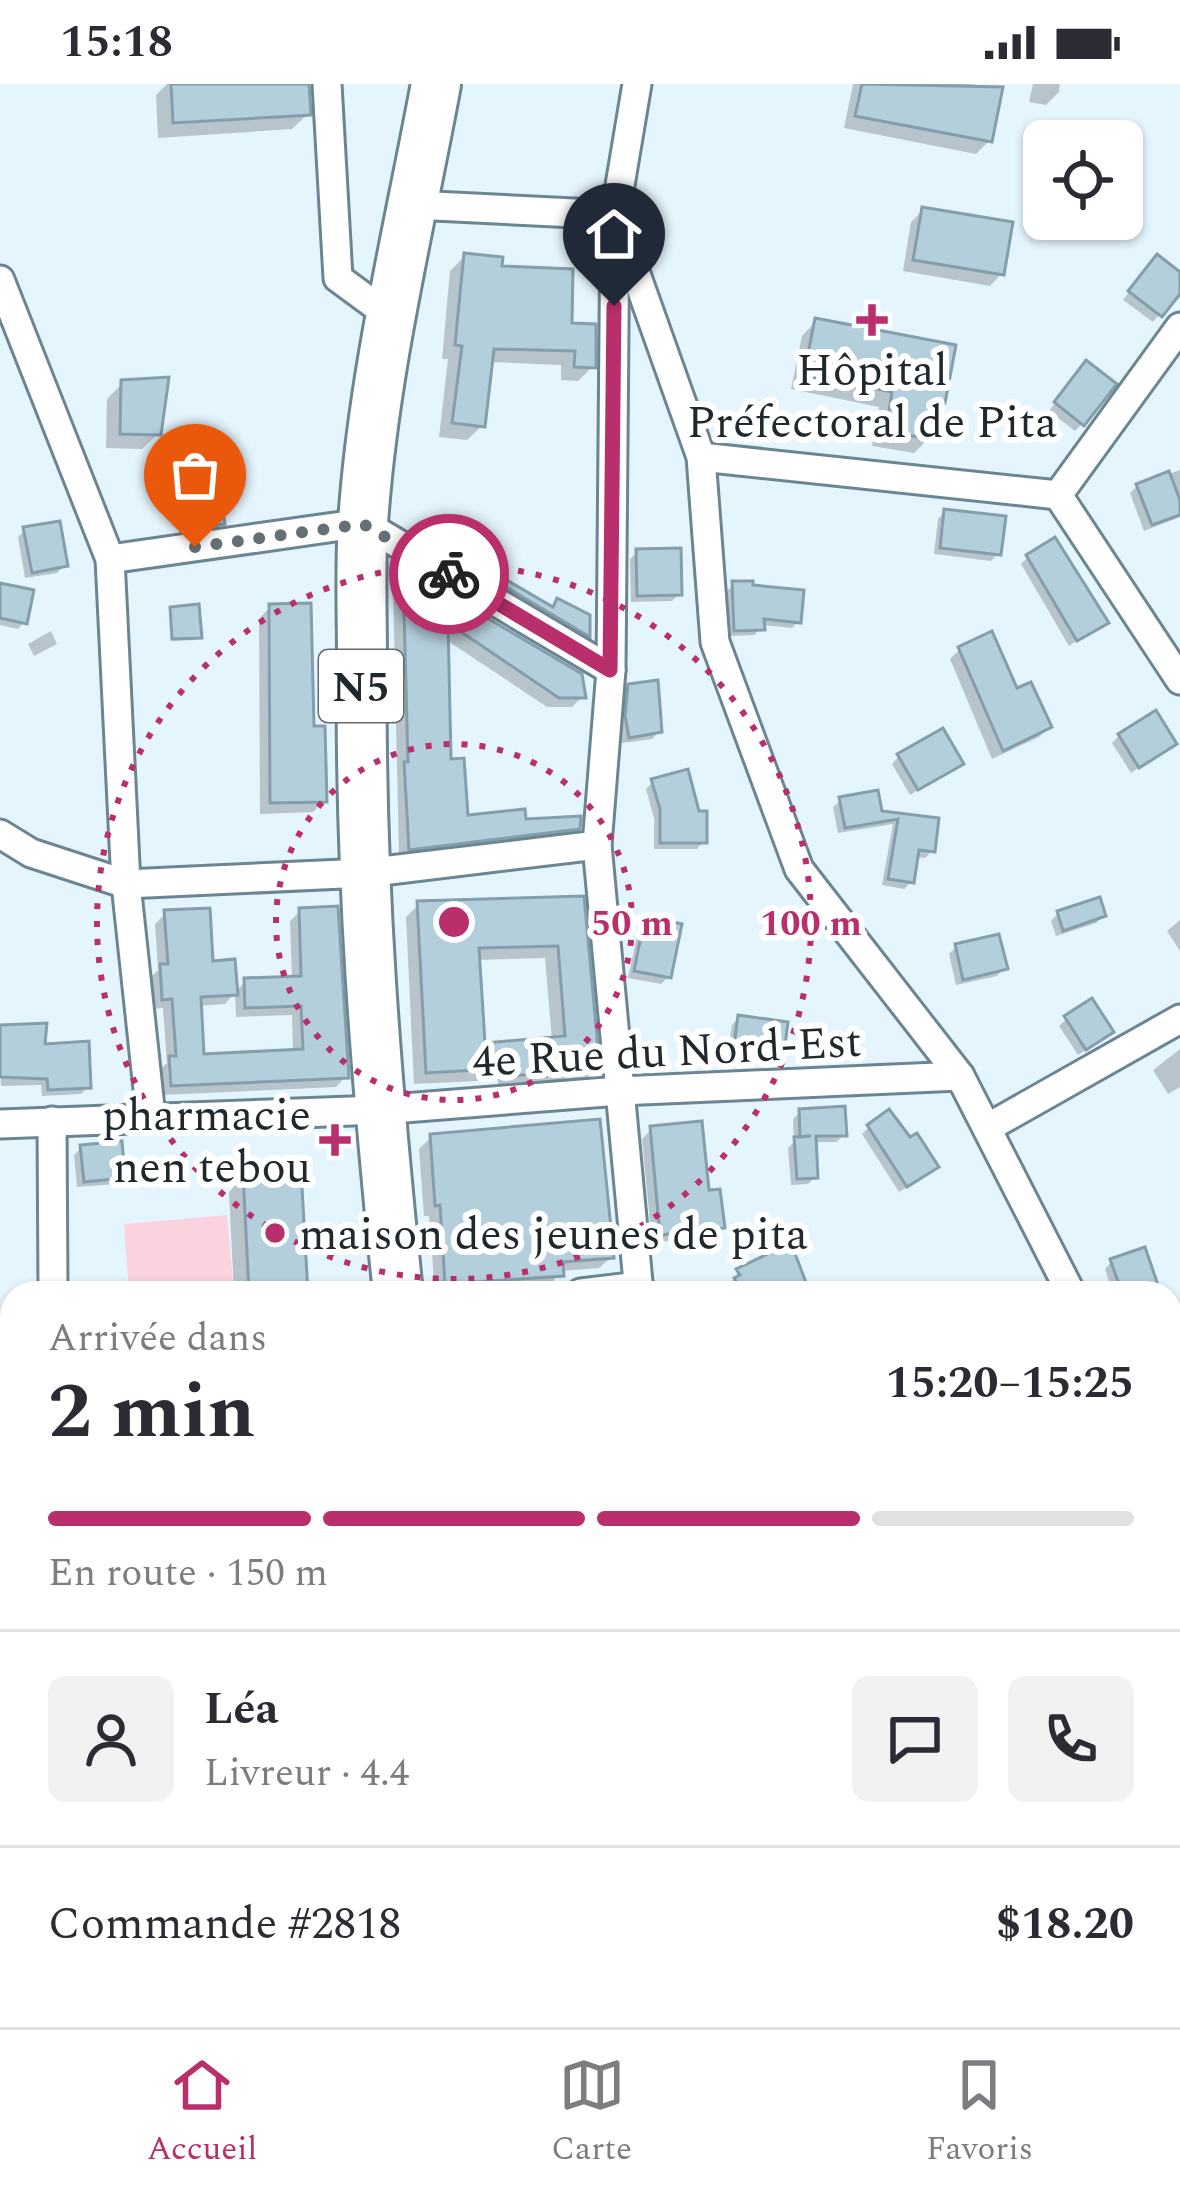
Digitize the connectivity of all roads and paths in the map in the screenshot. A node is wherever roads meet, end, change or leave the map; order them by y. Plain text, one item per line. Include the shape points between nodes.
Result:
1 (326, 84) edge
2 (436, 84) edge
3 (637, 84) edge
4 (414, 205) junction
5 (615, 215) junction
6 (0, 280) edge
7 (391, 316) junction
8 (1180, 327) edge
9 (700, 457) junction
10 (1058, 495) junction
11 (363, 524) junction
12 (110, 559) junction
13 (610, 670) junction
14 (1180, 680) edge
15 (0, 834) edge
16 (597, 845) junction
17 (31, 853) junction
18 (0, 858) edge
19 (365, 873) junction
20 (126, 884) junction
21 (1180, 1019) edge
22 (960, 1076) junction
23 (619, 1090) junction
24 (379, 1110) junction
25 (151, 1118) junction
26 (52, 1121) junction
27 (0, 1124) edge
28 (987, 1128) junction
29 (53, 1281) edge
30 (397, 1281) edge
31 (638, 1281) edge
32 (1065, 1281) edge

1 - 7 street via 338,278
2 - 4 highway, N5
3 - 5 street
4 - 5 street
4 - 7 highway, N5
5 - 9 street
5 - 13 street
6 - 12 street
7 - 11 highway, N5
8 - 10 street
9 - 10 street
9 - 22 street via 716,641 799,868
10 - 14 street
11 - 12 street
11 - 13 street
11 - 19 highway, N5
12 - 20 street
13 - 16 street
15 - 17 street
16 - 19 street
16 - 23 street
17 - 18 street
17 - 20 street
19 - 20 street
19 - 24 highway, N5
20 - 25 street
21 - 28 street
22 - 23 street, 4e Rue du Nord-Est
22 - 28 street
23 - 24 street, 4e Rue du Nord-Est
23 - 31 street
24 - 25 street, 4e Rue du Nord-Est
24 - 30 highway, N5
25 - 26 street, 4e Rue du Nord-Est
26 - 27 street, 4e Rue du Nord-Est
26 - 29 street
28 - 32 street

